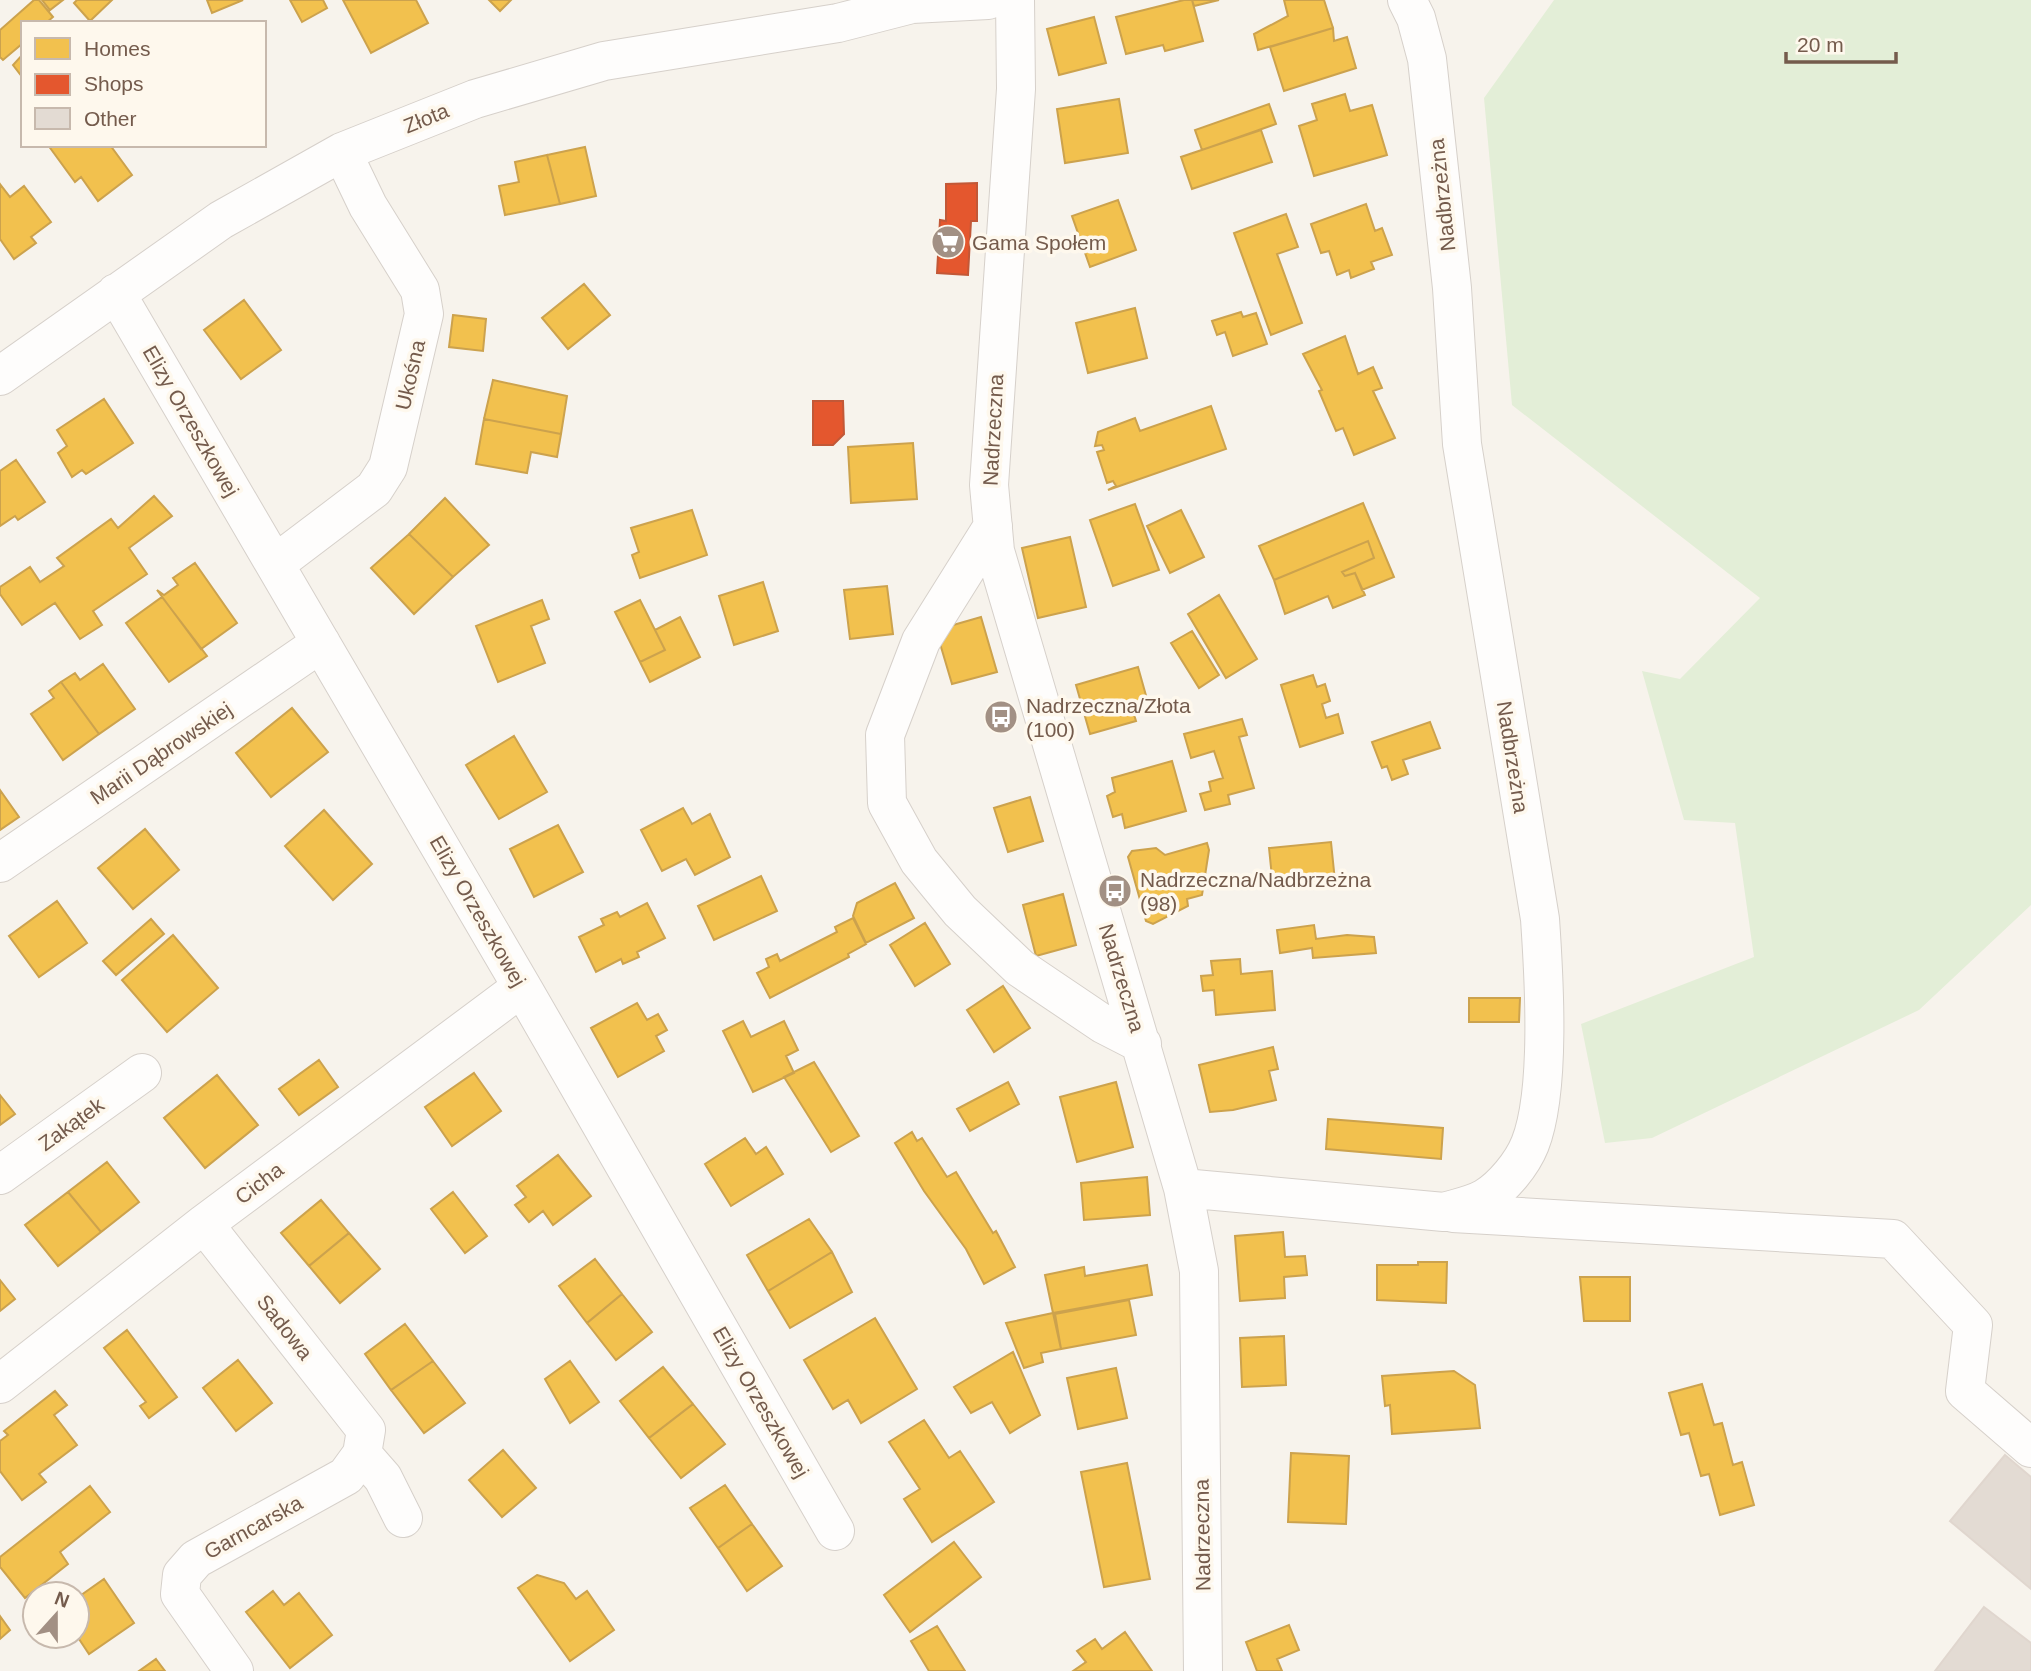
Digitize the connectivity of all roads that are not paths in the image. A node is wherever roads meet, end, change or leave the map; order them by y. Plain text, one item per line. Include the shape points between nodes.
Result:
1 (988, 0) edge
2 (1015, 0) edge
3 (1407, 0) edge
4 (911, 2) edge
5 (342, 152) junction
6 (116, 293) junction
7 (0, 376) edge
8 (993, 526) junction
9 (275, 564) junction
10 (321, 643) junction
11 (0, 863) edge
12 (522, 987) junction
13 (1142, 1044) junction
14 (142, 1073) dead end
15 (0, 1175) edge
16 (1183, 1188) junction
17 (1444, 1212) junction
18 (204, 1224) junction
19 (0, 1384) edge
20 (364, 1442) junction
21 (2031, 1448) edge
22 (403, 1518) dead end
23 (835, 1531) dead end
24 (234, 1671) edge
25 (1203, 1671) edge

1 - 4 street, Złota
2 - 8 street, Nadrzeczna via 1016,89 989,485
3 - 17 street, Nadbrzeżna via 1427,59 1452,288 1462,444 1539,919 1544,975 1543,1056 1530,1144 1510,1176 1485,1198
4 - 5 street, Złota via 838,23 604,61 475,99
5 - 6 street, Złota via 221,220
5 - 9 street, Ukośna via 368,206 420,290 424,314 388,467 374,489
6 - 7 street, Złota
6 - 9 street, Elizy Orzeszkowej
8 - 13 street, Nadrzeczna via 995,551 1015,622
8 - 13 street via 920,641 885,735 887,803 919,861 960,911 1020,968 1103,1024
9 - 10 street, Elizy Orzeszkowej
10 - 11 street, Marii Dąbrowskiej
10 - 12 street, Elizy Orzeszkowej
12 - 18 street, Cicha
12 - 23 street, Elizy Orzeszkowej
13 - 16 street, Nadrzeczna
14 - 15 street, Zakątek
16 - 17 street, Nadbrzeżna
16 - 25 street, Nadrzeczna via 1199,1271
17 - 21 street via 1893,1239 1973,1325 1965,1391
18 - 19 street, Cicha
18 - 20 street, Sadowa
20 - 22 street, Sadowa
20 - 24 street, Garncarska via 346,1476 196,1559 182,1575 180,1594

